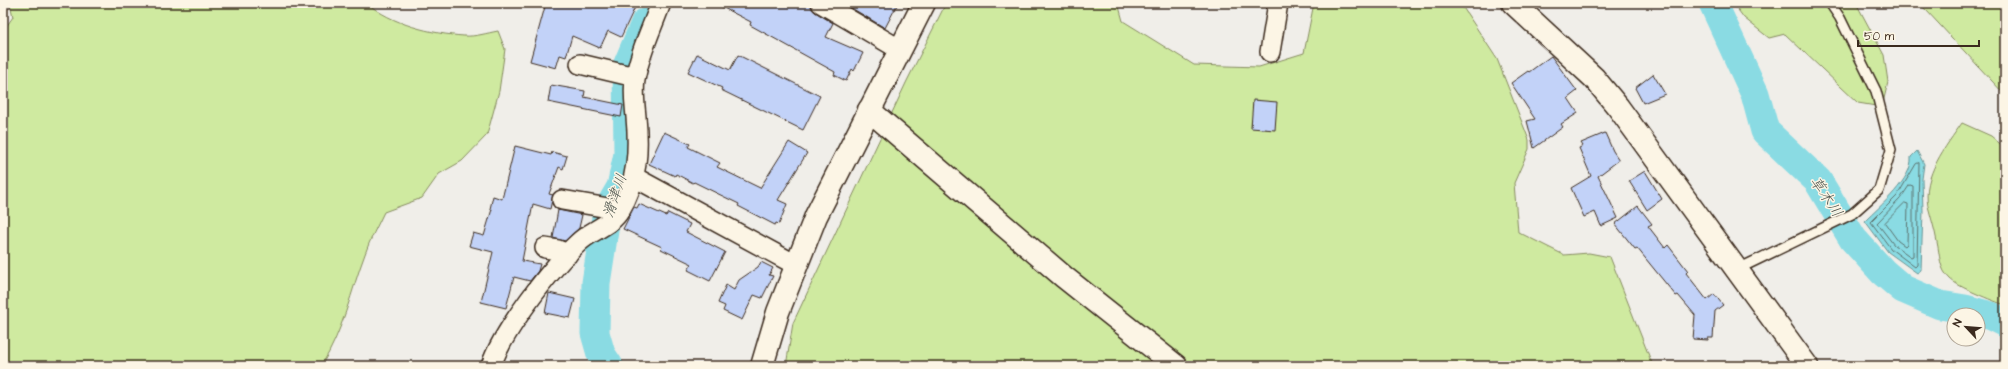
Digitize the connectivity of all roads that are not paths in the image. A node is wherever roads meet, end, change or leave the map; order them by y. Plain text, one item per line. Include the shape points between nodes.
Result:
1 (821, 3) edge
2 (924, 3) edge
3 (1278, 3) edge
4 (1513, 3) edge
5 (1830, 3) edge
6 (659, 4) edge
7 (899, 49) junction
8 (1270, 52) dead end
9 (580, 64) dead end
10 (635, 77) junction
11 (869, 110) junction
12 (634, 177) junction
13 (562, 200) dead end
14 (620, 210) junction
15 (545, 248) dead end
16 (568, 254) junction
17 (796, 265) junction
18 (1736, 270) junction
19 (491, 366) edge
20 (762, 366) edge
21 (1176, 366) edge
22 (1807, 366) edge

1 - 7 street
2 - 7 street
3 - 8 street
4 - 18 street via 1594,78 1618,106
5 - 18 lane via 1876,91 1891,150 1879,190 1852,214
6 - 10 street
7 - 11 street
9 - 10 street
10 - 12 street via 638,141
11 - 17 street via 816,216
11 - 21 street via 1064,277
12 - 14 street via 632,187
12 - 17 street
13 - 14 street
14 - 16 street via 613,220 582,239
15 - 16 street
16 - 19 street via 522,312 498,349
17 - 20 street via 778,312
18 - 22 street

